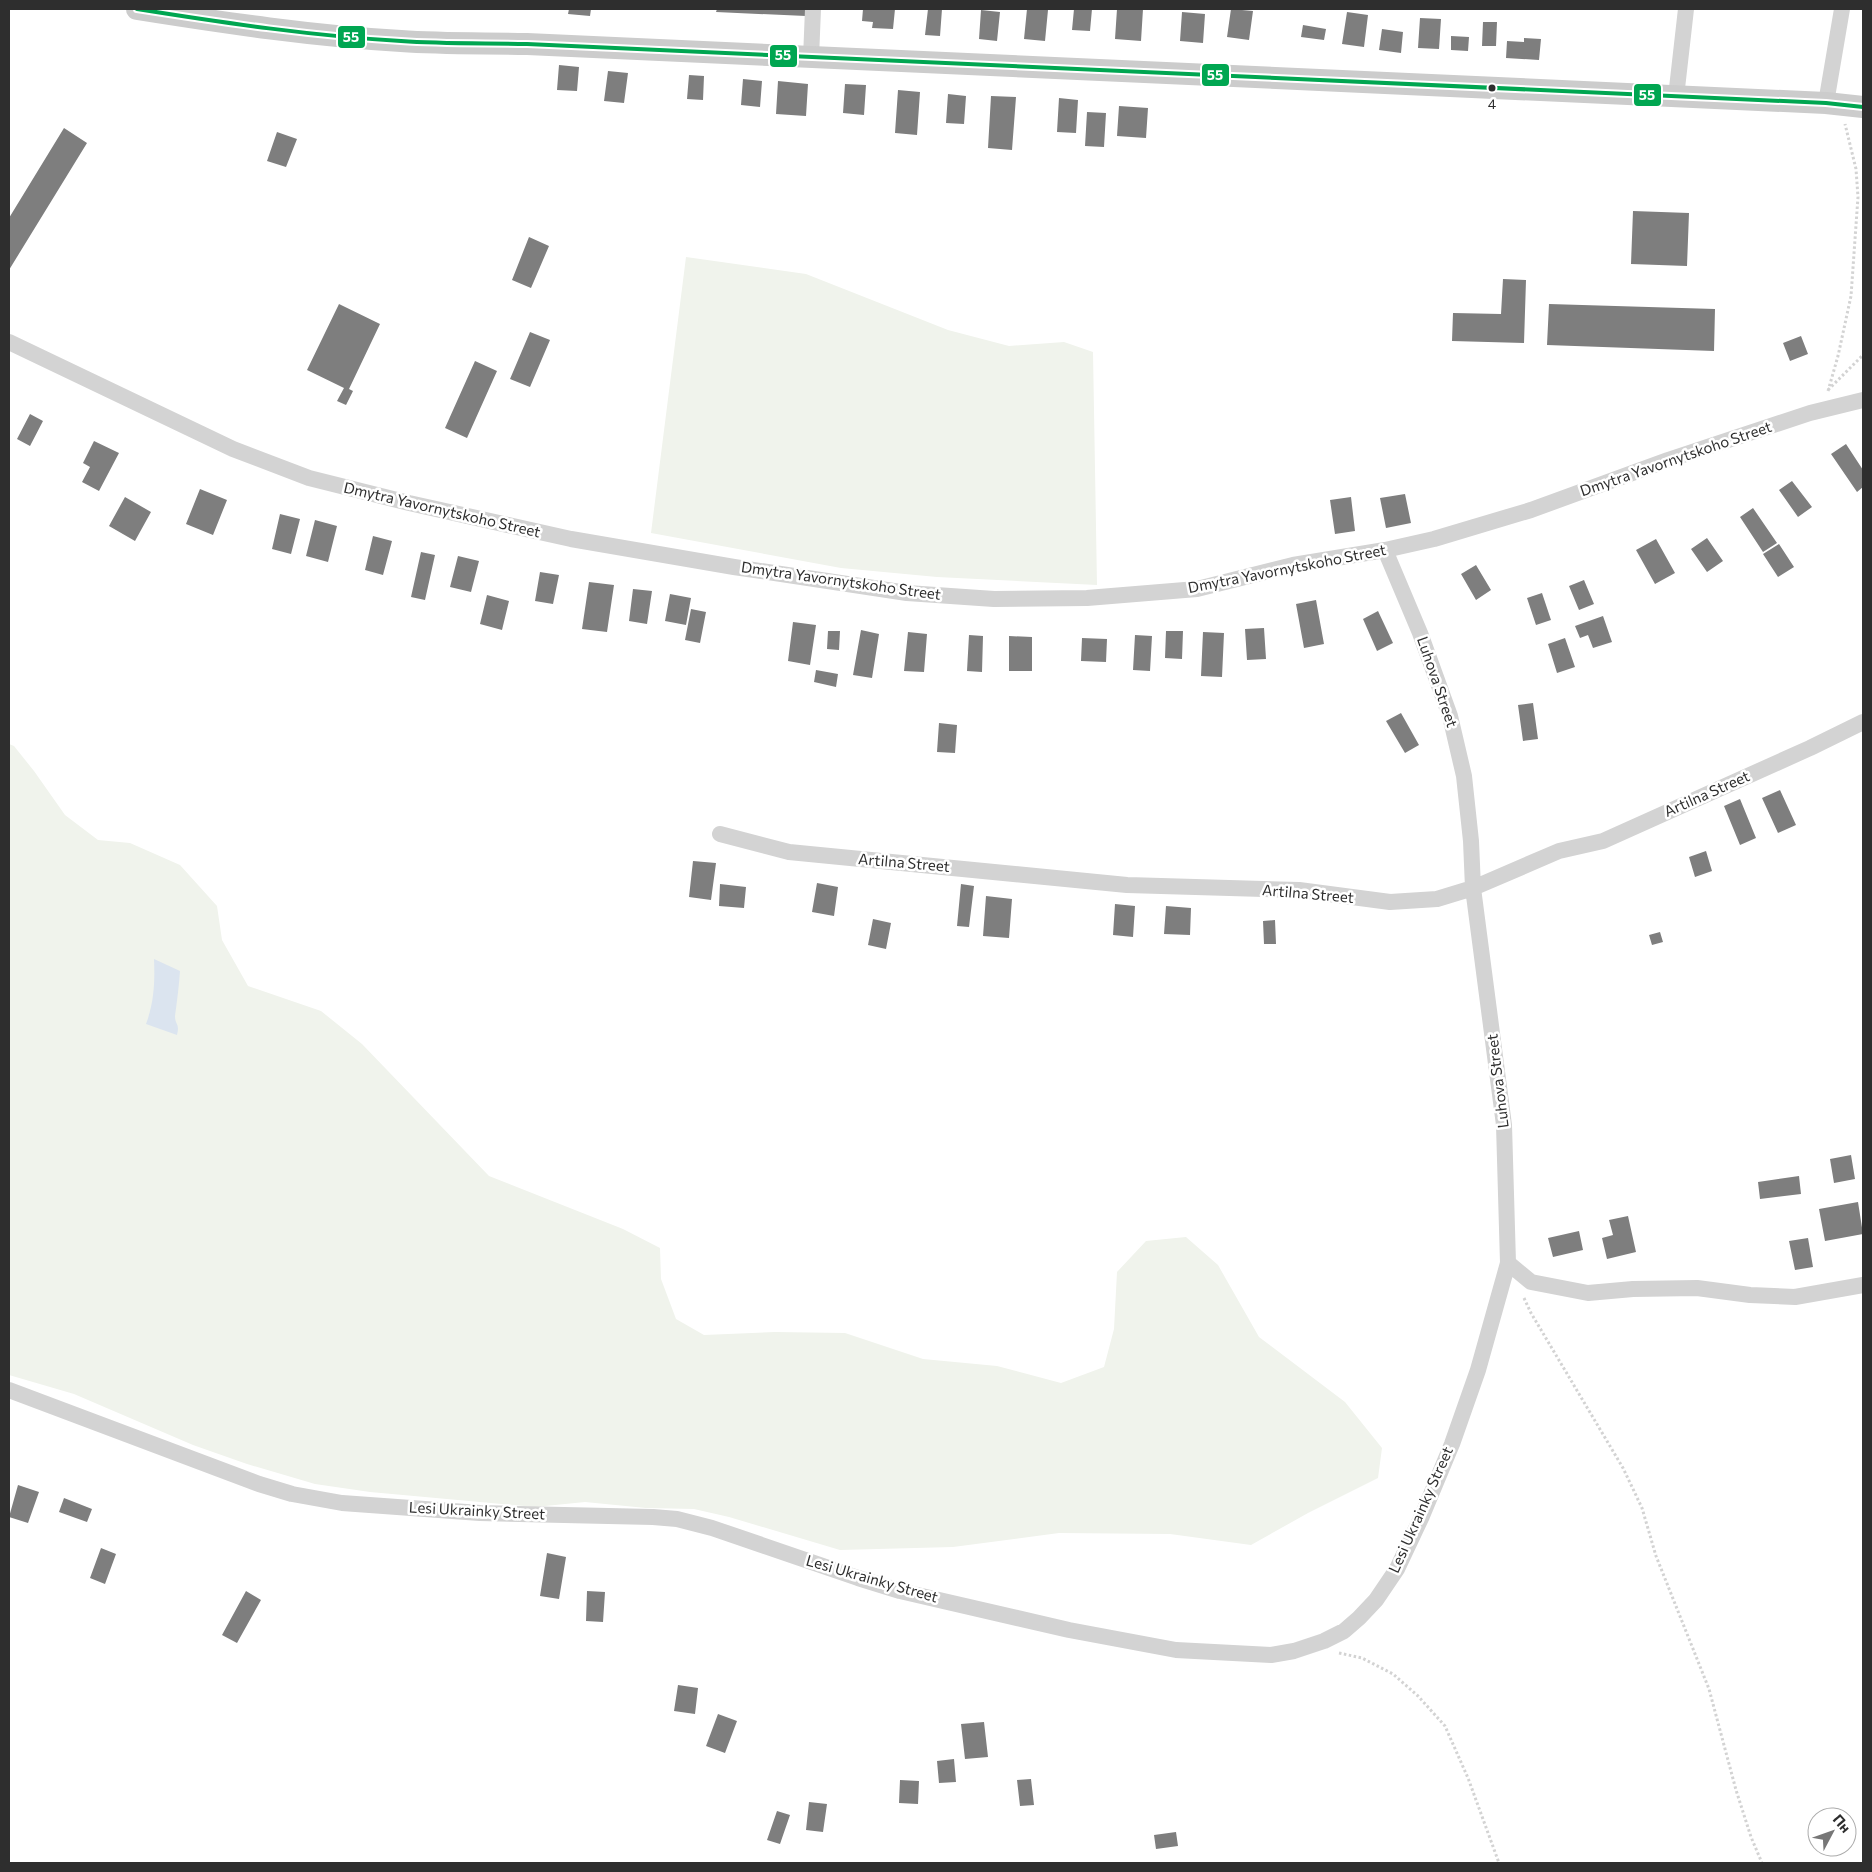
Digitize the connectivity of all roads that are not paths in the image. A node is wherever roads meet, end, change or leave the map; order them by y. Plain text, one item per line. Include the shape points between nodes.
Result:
1 (137, 9) edge
2 (813, 9) edge
3 (1686, 9) edge
4 (1842, 9) edge
5 (811, 58) junction
6 (1676, 97) junction
7 (1833, 104) junction
8 (1863, 107) edge
9 (9, 342) edge
10 (1863, 400) edge
11 (1385, 550) junction
12 (1863, 722) edge
13 (720, 834) dead end
14 (1473, 888) junction
15 (1508, 1263) junction
16 (1863, 1285) edge
17 (9, 1390) edge

1 - 5 street via 320,35 393,41
2 - 5 street
3 - 6 street
4 - 7 street
5 - 6 street
6 - 7 street
7 - 8 street
9 - 11 street, Dmytra Yavornytskoho Street via 233,449 309,478 571,539 906,593 994,599 1078,598 1197,589 1293,565
10 - 11 street, Dmytra Yavornytskoho Street via 1810,413 1668,460 1531,510
11 - 14 street, Luhova Street via 1450,716 1464,776
12 - 14 street, Artilna Street via 1603,840 1559,851
13 - 14 street, Artilna Street via 789,852 1127,885 1299,890 1390,902 1437,899
14 - 15 street, Luhova Street via 1504,1125
15 - 16 street via 1531,1282 1588,1293 1697,1288 1795,1297
15 - 17 street, Lesi Ukrainky Street via 1478,1370 1452,1444 1397,1569 1376,1600 1344,1631 1294,1651 1271,1655 1176,1650 1069,1630 900,1591 677,1519 480,1513 342,1503 292,1494

